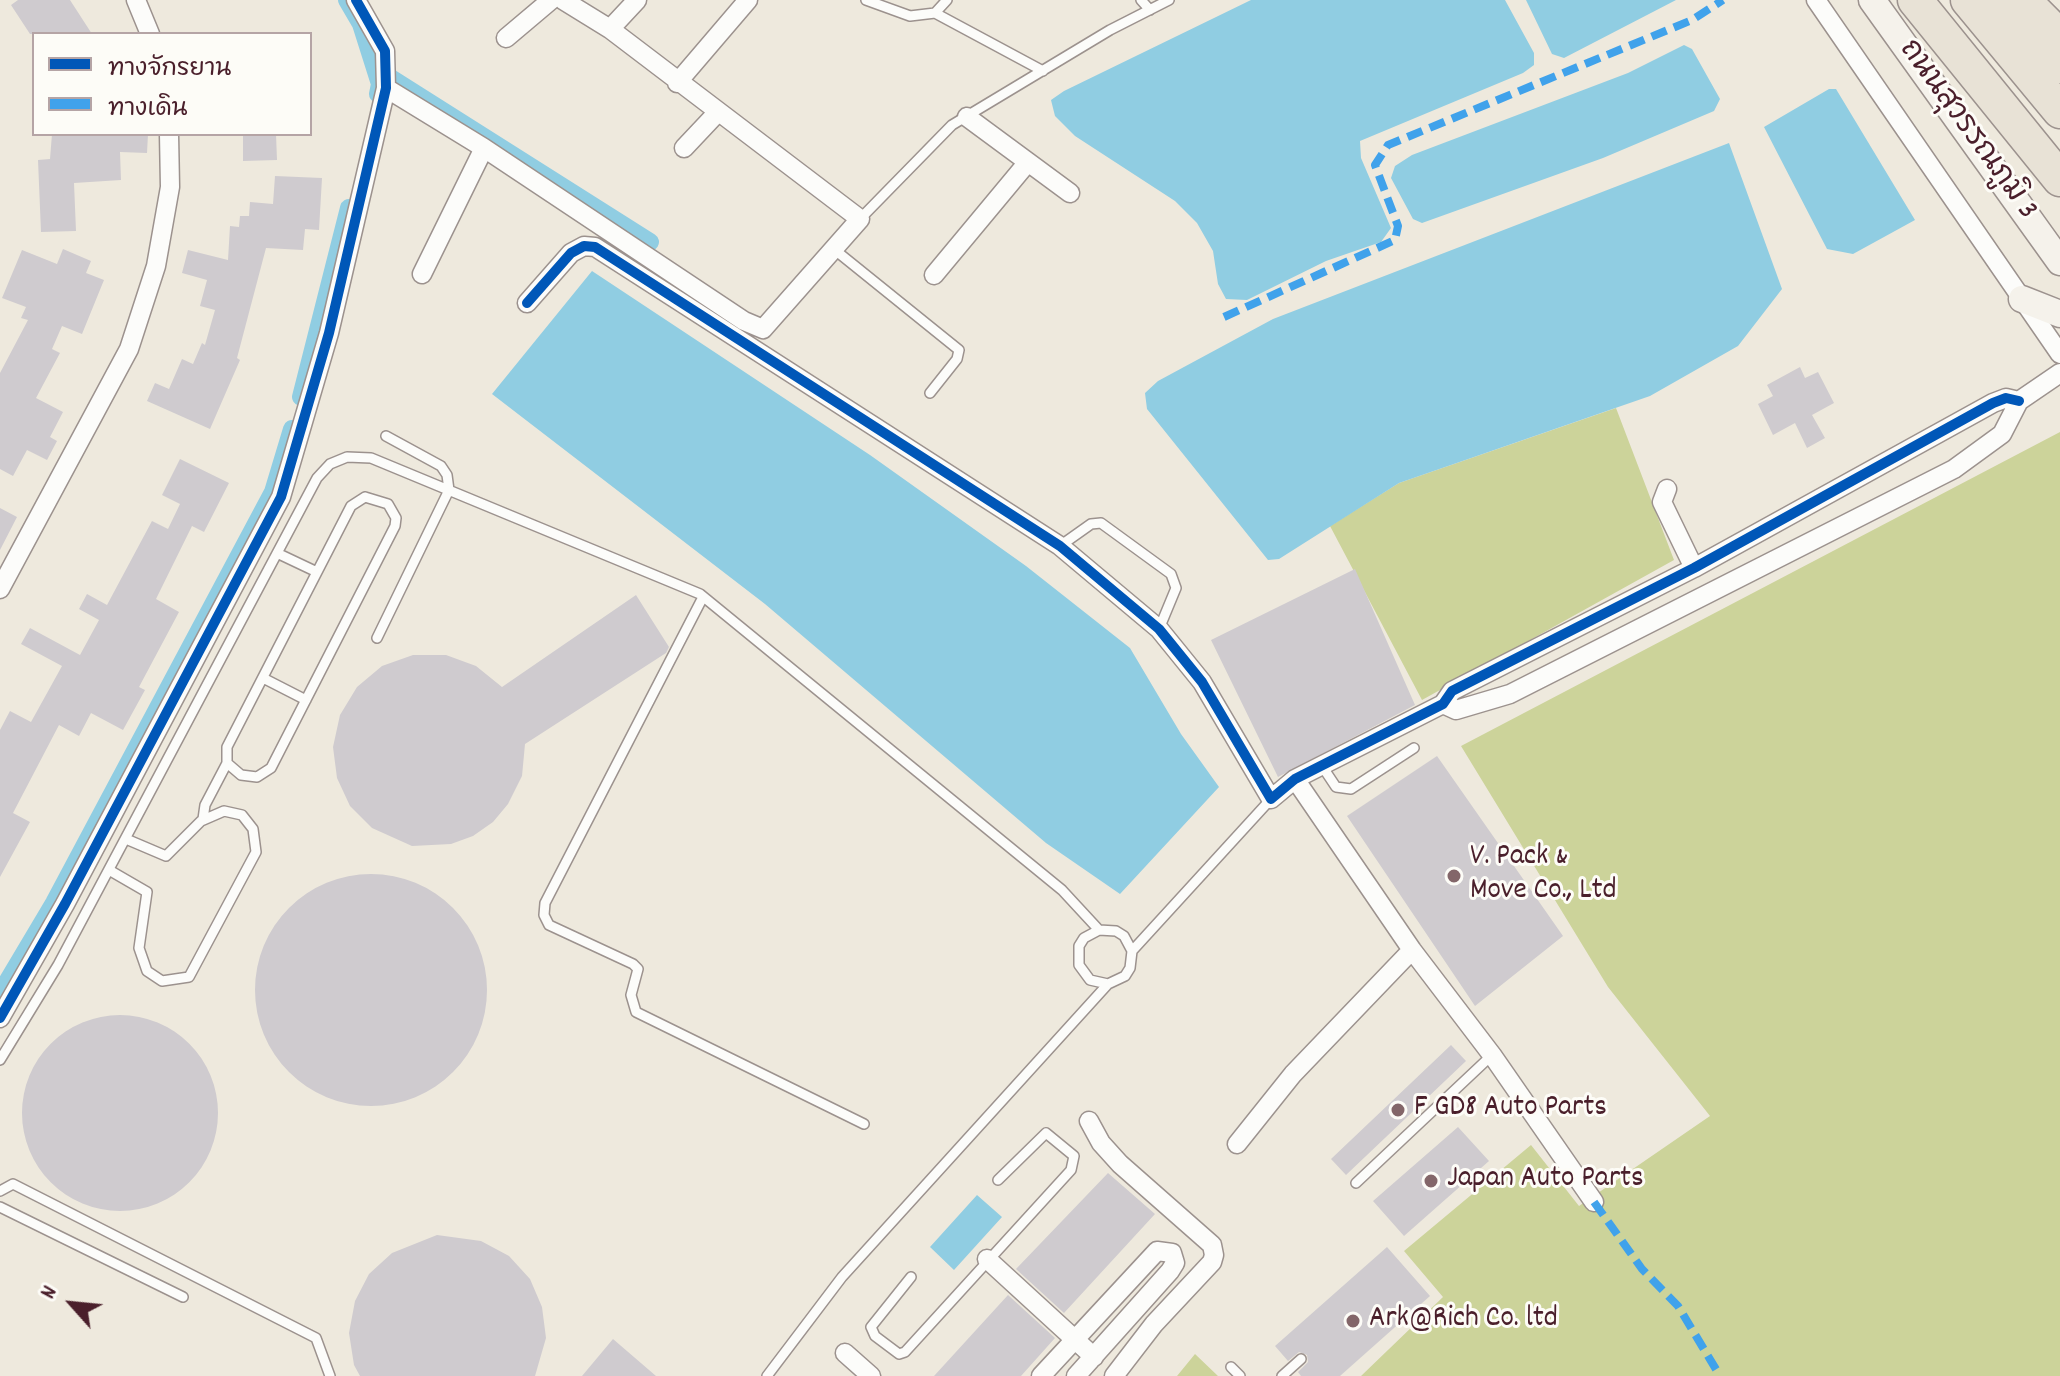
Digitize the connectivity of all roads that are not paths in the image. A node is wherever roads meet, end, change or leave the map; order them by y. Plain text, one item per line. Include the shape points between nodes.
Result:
1 (136, 0) edge
2 (356, 0) edge
3 (551, 0) edge
4 (563, 0) edge
5 (637, 0) edge
6 (748, 0) edge
7 (866, 0) edge
8 (947, 0) edge
9 (1141, 0) edge
10 (1169, 0) edge
11 (1816, 0) edge
12 (1872, 0) edge
13 (1915, 0) edge
14 (1968, 0) edge
15 (2003, 0) edge
16 (2023, 0) edge
17 (1150, 10) junction
18 (935, 13) junction
19 (610, 29) junction
20 (149, 32) edge
21 (2060, 37) edge
22 (506, 38) dead end
23 (1043, 71) junction
24 (2060, 79) edge
25 (677, 83) junction
26 (386, 84) junction
27 (2060, 111) edge
28 (717, 113) junction
29 (967, 117) junction
30 (169, 136) edge
31 (484, 148) junction
32 (684, 148) dead end
33 (1028, 162) junction
34 (2060, 179) edge
35 (1070, 193) dead end
36 (860, 219) junction
37 (835, 250) junction
38 (2060, 262) edge
39 (422, 274) dead end
40 (934, 275) dead end
41 (2022, 299) junction
42 (527, 303) dead end
43 (2060, 314) edge
44 (2060, 354) edge
45 (2060, 373) edge
46 (930, 393) dead end
47 (2019, 401) junction
48 (386, 436) dead end
49 (1667, 489) dead end
50 (449, 490) junction
51 (1060, 546) junction
52 (279, 554) junction
53 (1694, 568) junction
54 (317, 572) junction
55 (0, 589) edge
56 (703, 597) junction
57 (1159, 629) junction
58 (377, 638) dead end
59 (263, 678) junction
60 (306, 700) junction
61 (1443, 704) junction
62 (1414, 748) dead end
63 (227, 763) junction
64 (1322, 766) junction
65 (1295, 779) junction
66 (1271, 799) junction
67 (203, 819) junction
68 (126, 839) junction
69 (109, 870) junction
70 (1099, 930) junction
71 (1412, 950) junction
72 (1132, 951) junction
73 (1108, 984) junction
74 (0, 1018) edge
75 (1492, 1055) junction
76 (0, 1060) edge
77 (1089, 1121) dead end
78 (864, 1124) dead end
79 (1237, 1144) dead end
80 (998, 1180) dead end
81 (1356, 1183) dead end
82 (0, 1191) edge
83 (1594, 1202) dead end
84 (0, 1207) edge
85 (987, 1259) junction
86 (911, 1277) dead end
87 (183, 1297) dead end
88 (1074, 1340) junction
89 (845, 1353) dead end
90 (1094, 1357) junction
91 (1301, 1359) dead end
92 (1231, 1367) dead end
93 (330, 1376) edge
94 (767, 1376) edge
95 (871, 1376) edge
96 (1041, 1376) edge
97 (1076, 1376) edge
98 (1114, 1376) edge
99 (1240, 1376) edge
100 (1282, 1376) edge

1 - 20 street
2 - 26 street via 385,51
3 - 22 street
4 - 19 street
5 - 19 street
6 - 25 street
7 - 18 lane via 910,16
8 - 18 lane
9 - 17 lane
10 - 17 lane
11 - 41 street
12 - 38 main road, ถนนสุวรรณภูมิ 3
13 - 34 highway
14 - 27 highway
15 - 24 highway
16 - 21 highway
17 - 23 lane
18 - 23 lane
19 - 25 street
23 - 29 lane
25 - 28 street
26 - 31 street
26 - 74 street via 329,333 281,497
28 - 32 street
28 - 36 street
29 - 33 street
29 - 36 lane via 904,170
30 - 55 street via 170,187 156,266 129,349
31 - 37 street via 763,329
31 - 39 street
33 - 35 street
33 - 40 street
36 - 37 street
37 - 46 lane via 959,350
41 - 43 main road
41 - 44 street
42 - 51 street via 571,253 595,247
45 - 47 street
47 - 53 street via 1993,403
47 - 61 street via 2002,434 1954,469 1510,694 1456,710
48 - 50 lane via 441,466
49 - 53 street via 1661,498
50 - 52 lane via 371,458 338,460 317,478
50 - 56 lane
50 - 58 lane
51 - 57 street
51 - 57 lane via 1091,524 1101,523 1171,574 1176,588
52 - 54 lane
52 - 68 lane
53 - 61 street via 1452,691
54 - 59 lane
54 - 60 lane via 358,500 374,497 388,504 395,526
56 - 70 lane via 1050,881
56 - 78 lane via 545,903 544,915 549,925 638,969 631,995 636,1012
57 - 66 street via 1202,682
59 - 60 lane
59 - 63 lane via 227,747
60 - 63 lane via 265,774 241,775
61 - 64 street
62 - 64 lane via 1351,789 1336,787
63 - 67 lane
64 - 65 street
65 - 66 street
65 - 71 street
66 - 72 lane
67 - 68 lane via 166,856
67 - 69 lane via 224,811 242,815 253,829 257,849 189,977 162,981 147,971 139,948 147,892
68 - 69 lane
69 - 76 lane
70 - 72 lane via 1116,931
70 - 73 lane via 1079,946 1079,965 1090,980
71 - 75 street
71 - 79 street via 1293,1074
72 - 73 lane via 1125,976
73 - 94 lane via 842,1277
75 - 81 lane
75 - 83 street
77 - 98 street via 1120,1164 1212,1245 1214,1255
80 - 85 lane via 1046,1133 1074,1156 1071,1170
82 - 93 lane via 13,1184 316,1338
84 - 87 lane
85 - 86 lane via 899,1354 871,1327
85 - 88 street
88 - 90 street
88 - 90 street via 1157,1251 1172,1253 1175,1263 1170,1271
88 - 96 street
89 - 95 street
90 - 97 street
91 - 100 lane
92 - 99 lane

